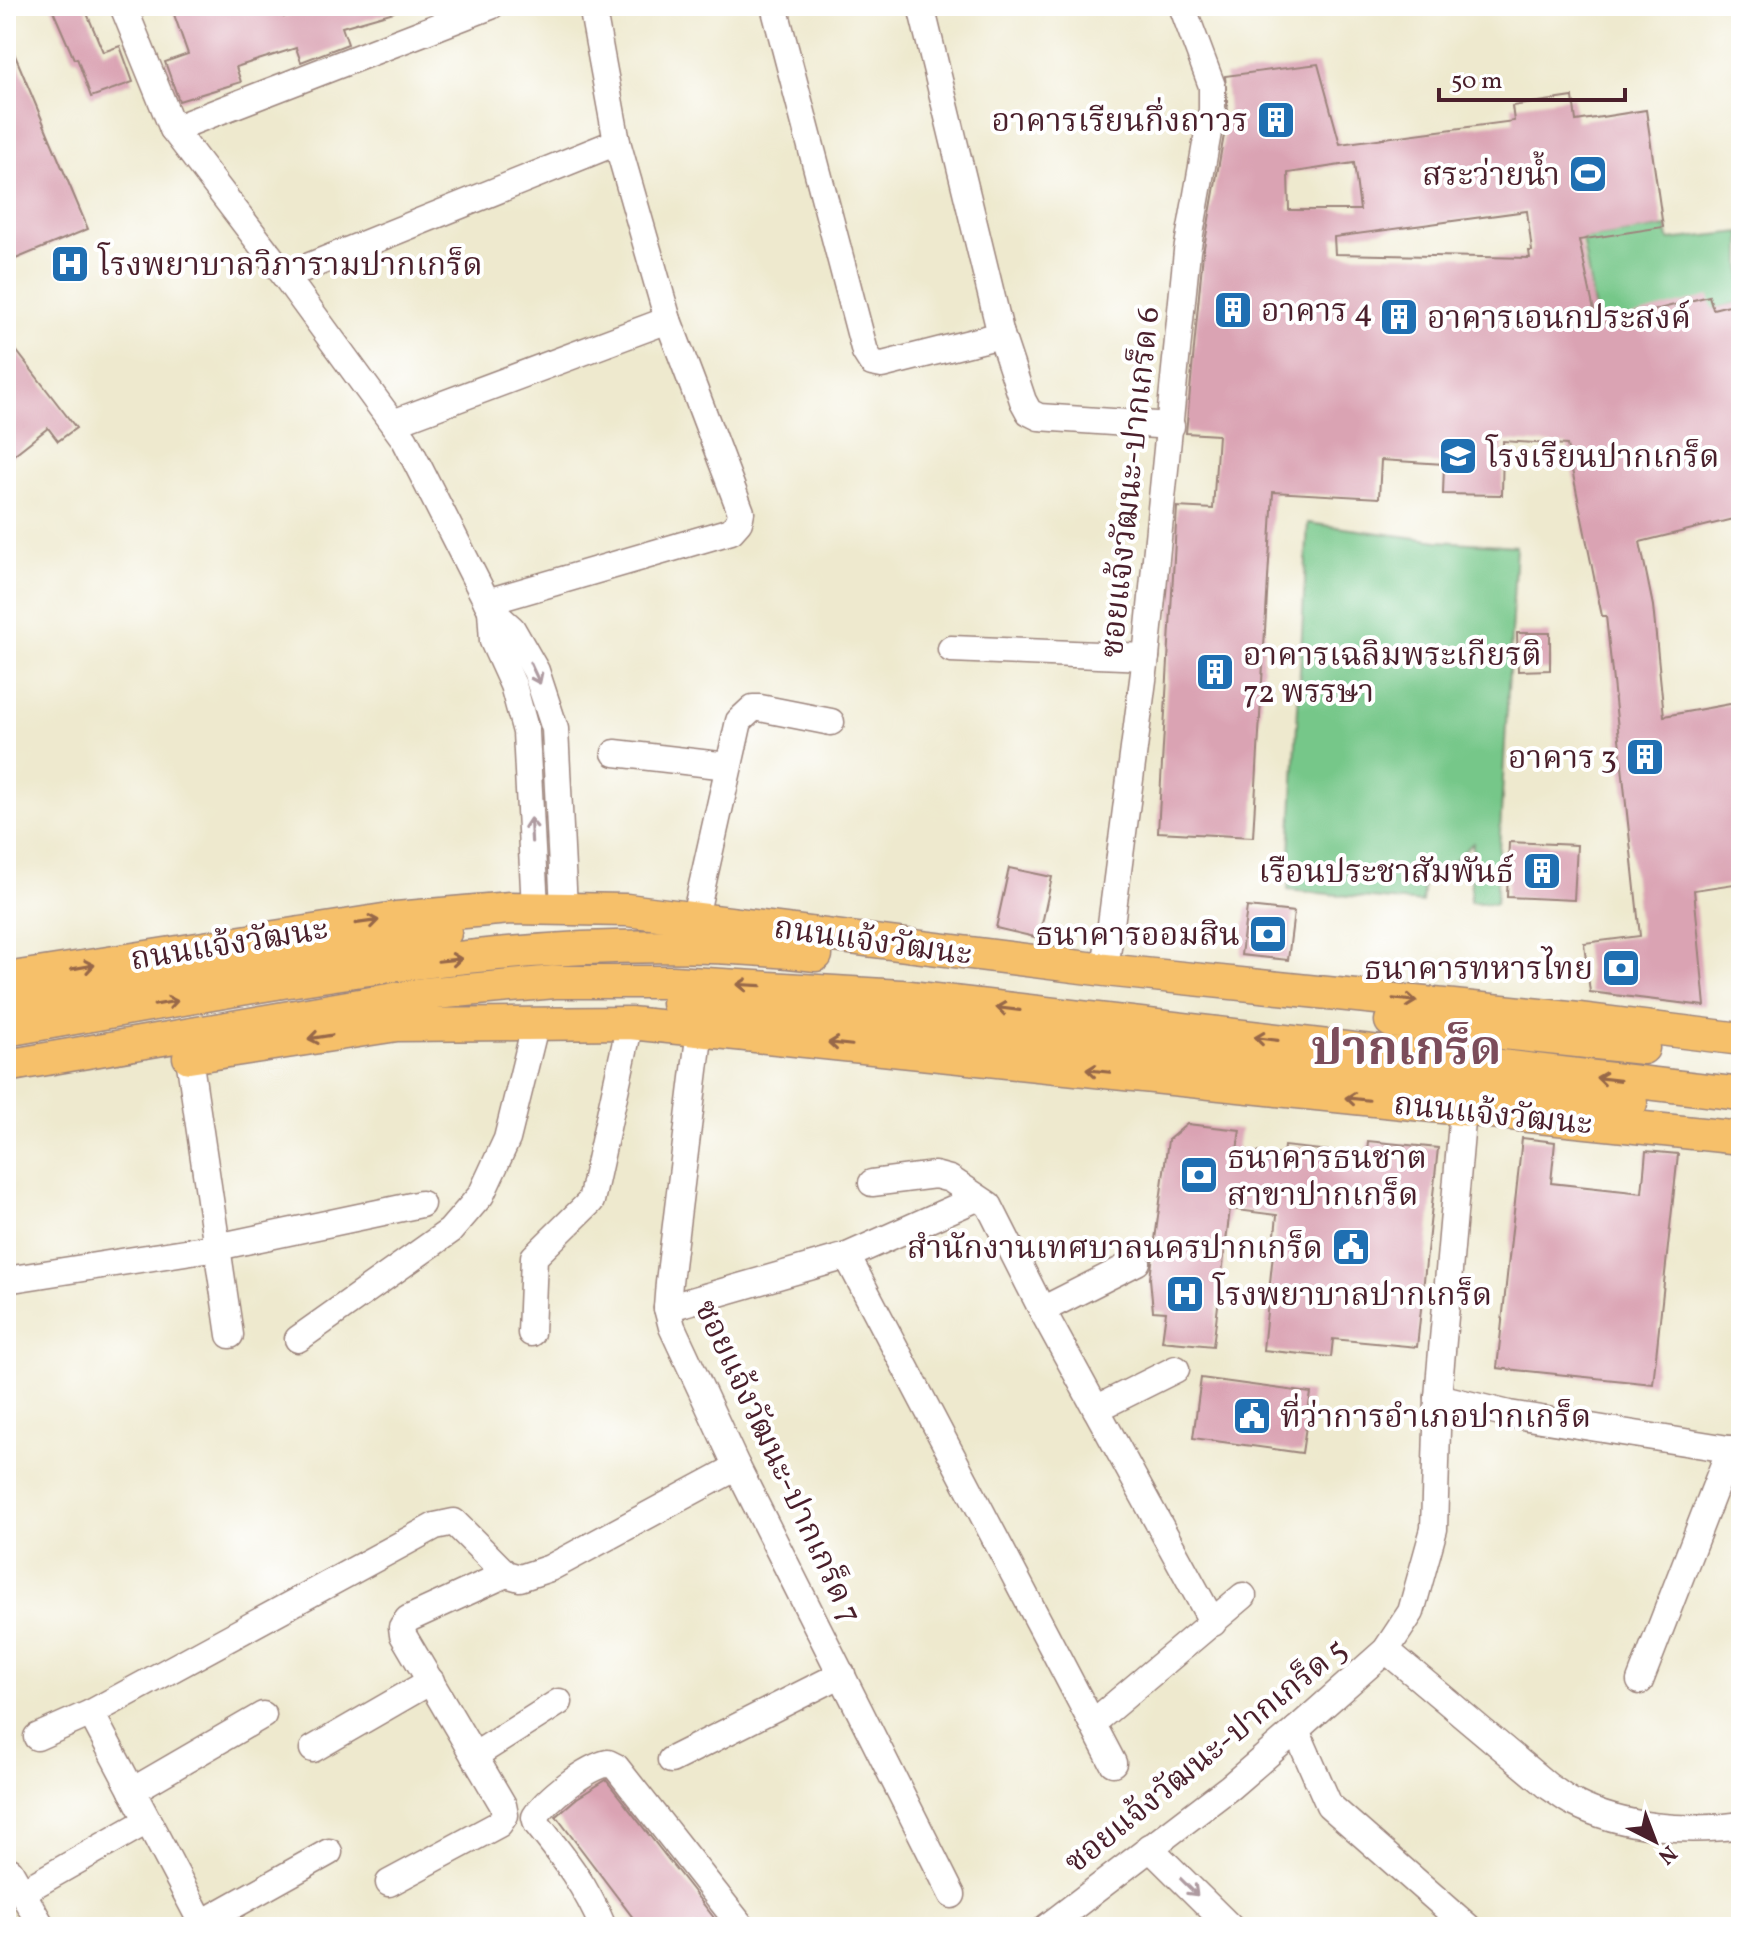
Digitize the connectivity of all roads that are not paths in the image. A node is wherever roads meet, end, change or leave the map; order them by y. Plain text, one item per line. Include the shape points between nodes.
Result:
1 (123, 6) edge
2 (491, 6) edge
3 (592, 6) edge
4 (774, 6) edge
5 (921, 6) edge
6 (1182, 6) edge
7 (173, 129) junction
8 (617, 142) junction
9 (285, 276) junction
10 (668, 320) junction
11 (1001, 335) junction
12 (393, 423) junction
13 (1171, 426) junction
14 (489, 606) junction
15 (951, 649) dead end
16 (1146, 657) junction
17 (831, 722) dead end
18 (615, 753) dead end
19 (728, 766) junction
20 (550, 908) junction
21 (695, 917) junction
22 (768, 949) junction
23 (1105, 970) junction
24 (6, 979) edge
25 (6, 1004) edge
26 (536, 1022) junction
27 (630, 1023) junction
28 (397, 1025) junction
29 (700, 1029) junction
30 (6, 1030) edge
31 (1741, 1039) edge
32 (189, 1057) junction
33 (1741, 1059) edge
34 (6, 1066) edge
35 (6, 1088) edge
36 (1741, 1094) edge
37 (1463, 1110) junction
38 (1741, 1115) edge
39 (1741, 1138) edge
40 (872, 1183) dead end
41 (977, 1198) junction
42 (421, 1204) dead end
43 (217, 1247) junction
44 (847, 1256) junction
45 (1137, 1262) dead end
46 (6, 1280) edge
47 (667, 1308) junction
48 (1042, 1310) junction
49 (531, 1333) dead end
50 (230, 1335) dead end
51 (298, 1339) dead end
52 (1176, 1369) dead end
53 (1438, 1397) junction
54 (1096, 1409) junction
55 (1736, 1450) edge
56 (737, 1467) junction
57 (506, 1574) junction
58 (1243, 1596) dead end
59 (1213, 1623) junction
60 (1386, 1650) junction
61 (842, 1674) junction
62 (431, 1681) junction
63 (1640, 1681) dead end
64 (559, 1702) dead end
65 (91, 1713) junction
66 (263, 1715) dead end
67 (1093, 1723) junction
68 (1296, 1730) junction
69 (37, 1737) dead end
70 (313, 1749) dead end
71 (474, 1756) junction
72 (671, 1760) dead end
73 (1113, 1763) dead end
74 (132, 1791) junction
75 (147, 1821) junction
76 (1741, 1825) edge
77 (1149, 1847) junction
78 (329, 1852) dead end
79 (389, 1883) dead end
80 (952, 1895) dead end
81 (203, 1925) edge
82 (42, 1927) edge
83 (603, 1927) edge
84 (742, 1927) edge
85 (1047, 1927) edge
86 (1230, 1927) edge
87 (1468, 1927) edge

1 - 7 street
2 - 7 street
3 - 8 street
4 - 11 street via 872,363 882,365
5 - 11 street
6 - 13 street, ซอยแจ้งวัฒนะ-ปากเกร็ด 6 via 1212,86 1212,110 1187,251
7 - 9 street
8 - 9 street
8 - 10 street
9 - 12 street
10 - 12 street
10 - 14 street via 741,512 739,522 731,531
11 - 13 street via 1029,412
12 - 14 street
13 - 16 street, ซอยแจ้งวัฒนะ-ปากเกร็ด 6
14 - 20 street via 493,641 526,732
15 - 16 street
16 - 23 street, ซอยแจ้งวัฒนะ-ปากเกร็ด 6
17 - 19 street via 753,708 739,721
18 - 19 street
19 - 21 street
20 - 21 main road, ถนนแจ้งวัฒนะ
24 -> 20 main road, ถนนแจ้งวัฒนะ via 368,921
21 - 23 main road, ถนนแจ้งวัฒนะ
22 - 25 main road via 596,923 521,926 377,943
30 -> 22 main road, ถนนแจ้งวัฒนะ via 416,963 552,949
22 - 33 main road, ถนนแจ้งวัฒนะ
23 -> 31 main road, ถนนแจ้งวัฒนะ
26 - 27 main road, ถนนแจ้งวัฒนะ
26 - 28 main road, ถนนแจ้งวัฒนะ
26 - 51 street via 507,1139 481,1195 450,1231
27 - 29 main road, ถนนแจ้งวัฒนะ
27 - 49 street via 591,1201 534,1257
28 -> 32 main road, ถนนแจ้งวัฒนะ
28 - 38 main road via 545,1003 634,999
37 -> 29 main road, ถนนแจ้งวัฒนะ
29 - 47 street, ซอยแจ้งวัฒนะ-ปากเกร็ด 7
32 - 35 main road, ถนนแจ้งวัฒนะ
32 - 43 street
36 -> 34 main road, ถนนแจ้งวัฒนะ via 901,996 673,982 555,982 424,994
37 - 39 main road, ถนนแจ้งวัฒนะ
37 - 53 street, ซอยแจ้งวัฒนะ-ปากเกร็ด 5
40 - 41 street via 935,1175
41 - 44 street
41 - 48 street via 989,1205
42 - 43 street
43 - 46 street
43 - 50 street
44 - 47 street
44 - 67 street
45 - 48 street
47 - 56 street, ซอยแจ้งวัฒนะ-ปากเกร็ด 7
48 - 54 street
52 - 54 street
53 - 55 street via 1509,1414
53 - 60 street, ซอยแจ้งวัฒนะ-ปากเกร็ด 5 via 1434,1529 1411,1612
54 - 59 street
55 - 63 street
56 - 57 street via 550,1568 520,1578
56 - 61 street, ซอยแจ้งวัฒนะ-ปากเกร็ด 7
57 - 62 street via 408,1619 402,1627
57 - 65 street via 454,1522 435,1526
58 - 59 street
59 - 67 street
60 - 68 street, ซอยแจ้งวัฒนะ-ปากเกร็ด 5
60 - 76 street via 1574,1803 1648,1824 1701,1829
61 - 72 street
61 - 80 street, ซอยแจ้งวัฒนะ-ปากเกร็ด 7
62 - 70 street
62 - 71 street
64 - 71 street
65 - 69 street
65 - 74 street
66 - 74 street
67 - 73 street
68 - 77 street, ซอยแจ้งวัฒนะ-ปากเกร็ด 5
68 - 87 street via 1329,1805
71 - 79 street via 503,1805 505,1815 499,1824
74 - 75 street
75 - 81 street
75 - 82 street via 16,1882
77 - 85 street, ซอยแจ้งวัฒนะ-ปากเกร็ด 5
77 -> 86 street
78 - 81 street
83 - 84 street via 590,1894 535,1817 542,1805 596,1765 608,1763

